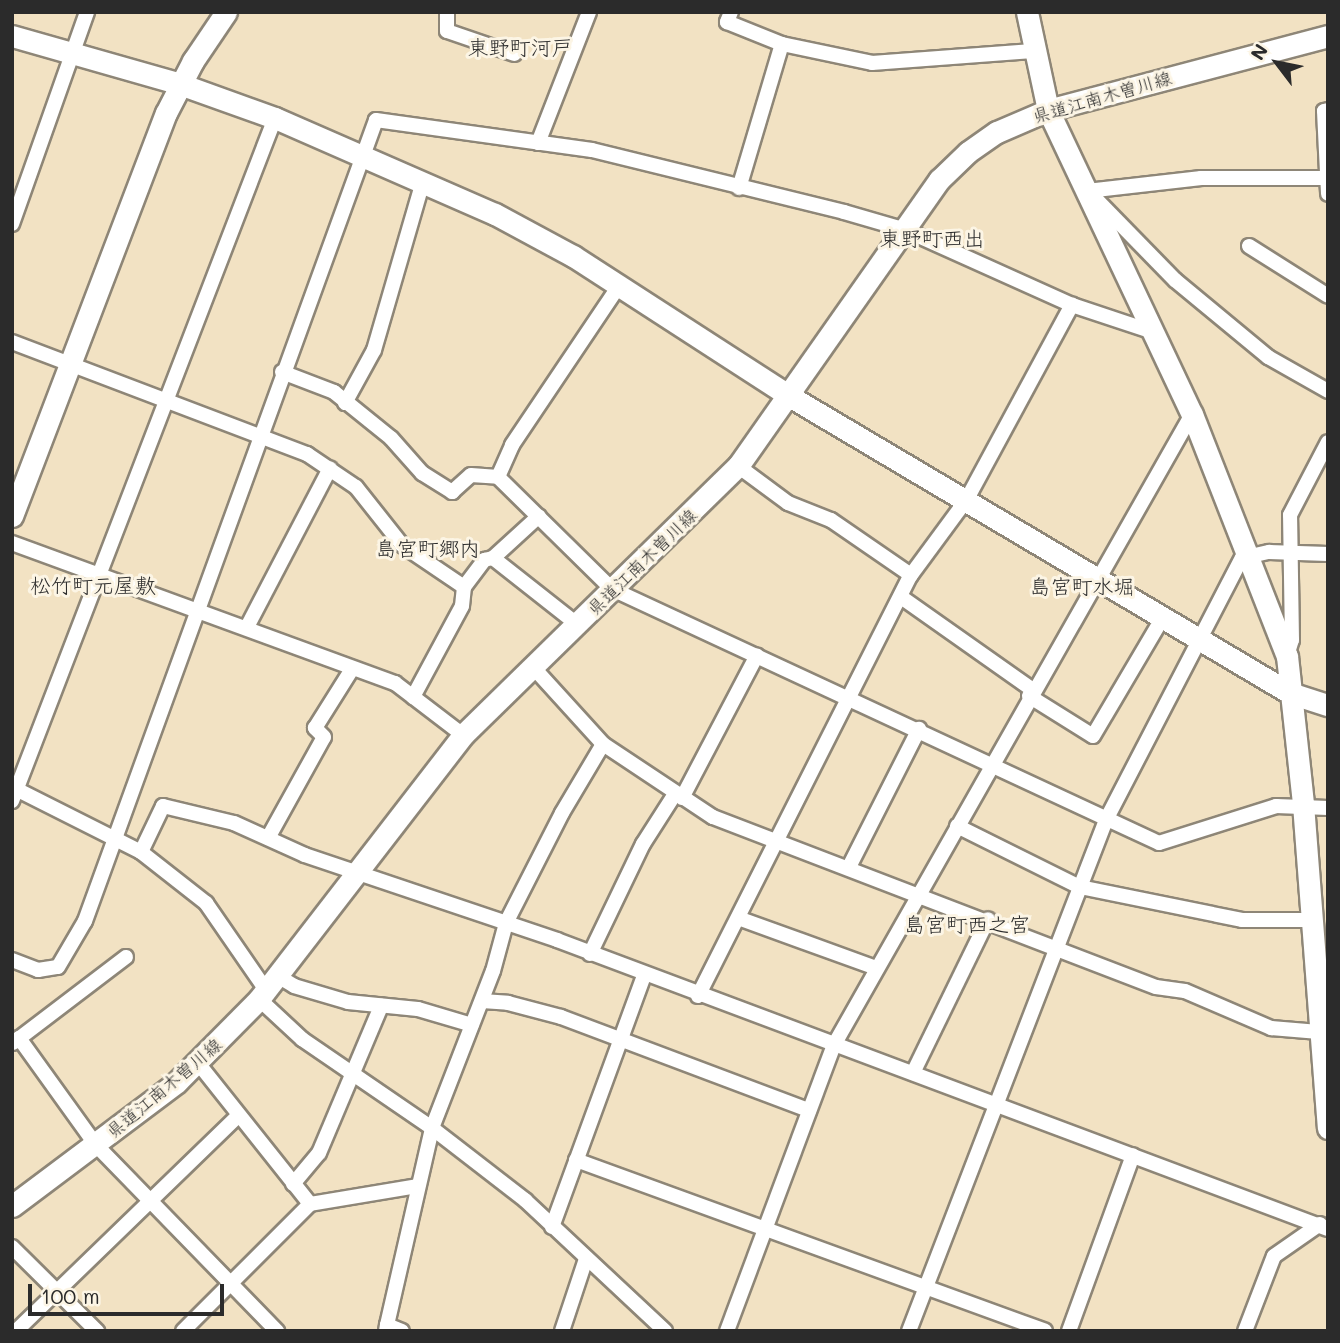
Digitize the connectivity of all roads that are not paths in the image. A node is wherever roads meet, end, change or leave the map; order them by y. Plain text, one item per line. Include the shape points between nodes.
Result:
1 (87, 12) edge
2 (226, 12) edge
3 (447, 12) edge
4 (589, 12) edge
5 (731, 12) edge
6 (1030, 13) edge
7 (12, 36) edge
8 (1328, 36) edge
9 (782, 44) junction
10 (1032, 51) junction
11 (72, 52) junction
12 (514, 54) dead end
13 (180, 84) junction
14 (1048, 110) junction
15 (1328, 110) edge
16 (275, 118) junction
17 (538, 143) junction
18 (361, 152) junction
19 (1327, 178) edge
20 (422, 181) junction
21 (739, 188) junction
22 (1087, 191) junction
23 (1328, 194) edge
24 (12, 224) edge
25 (903, 229) junction
26 (1250, 246) dead end
27 (619, 286) junction
28 (1328, 296) edge
29 (1072, 305) junction
30 (1150, 331) junction
31 (12, 342) edge
32 (70, 365) junction
33 (282, 372) junction
34 (1328, 391) edge
35 (791, 397) junction
36 (165, 400) junction
37 (345, 403) junction
38 (1192, 414) junction
39 (260, 437) junction
40 (1328, 442) edge
41 (738, 466) junction
42 (330, 468) junction
43 (498, 477) junction
44 (967, 499) junction
45 (12, 516) edge
46 (539, 516) junction
47 (12, 543) edge
48 (1290, 552) junction
49 (1328, 554) edge
50 (1250, 556) junction
51 (493, 558) junction
52 (100, 574) junction
53 (911, 575) junction
54 (1098, 578) junction
55 (464, 587) junction
56 (612, 589) junction
57 (901, 597) junction
58 (197, 609) junction
59 (1163, 617) junction
60 (577, 624) junction
61 (247, 627) junction
62 (1200, 638) junction
63 (757, 655) junction
64 (1287, 656) junction
65 (533, 667) junction
66 (352, 669) junction
67 (1031, 693) junction
68 (1290, 693) junction
69 (850, 696) junction
70 (413, 697) junction
71 (1328, 705) edge
72 (919, 729) junction
73 (463, 734) junction
74 (603, 744) junction
75 (991, 764) junction
76 (14, 793) edge
77 (679, 796) junction
78 (1303, 804) junction
79 (1328, 808) edge
80 (1106, 820) junction
81 (957, 826) junction
82 (268, 838) junction
83 (113, 839) junction
84 (775, 839) junction
85 (141, 852) junction
86 (849, 867) junction
87 (353, 872) junction
88 (1080, 887) junction
89 (917, 892) junction
90 (738, 918) junction
91 (988, 919) junction
92 (1310, 920) junction
93 (506, 923) junction
94 (1059, 948) junction
95 (590, 954) junction
96 (126, 957) dead end
97 (12, 960) edge
98 (876, 968) junction
99 (643, 975) junction
100 (267, 988) junction
101 (698, 996) junction
102 (482, 1002) junction
103 (381, 1006) junction
104 (472, 1025) junction
105 (16, 1041) edge
106 (619, 1041) junction
107 (1323, 1044) edge
108 (834, 1045) junction
109 (198, 1063) junction
110 (913, 1073) junction
111 (353, 1076) junction
112 (994, 1103) junction
113 (809, 1110) junction
114 (238, 1116) junction
115 (432, 1128) junction
116 (1328, 1128) edge
117 (96, 1145) junction
118 (1133, 1155) junction
119 (576, 1160) junction
120 (293, 1184) junction
121 (418, 1186) junction
122 (154, 1202) junction
123 (310, 1204) junction
124 (12, 1206) edge
125 (1324, 1226) edge
126 (552, 1227) junction
127 (765, 1227) junction
128 (12, 1247) edge
129 (586, 1259) junction
130 (231, 1282) junction
131 (925, 1286) junction
132 (57, 1291) junction
133 (386, 1328) edge
134 (16, 1331) edge
135 (97, 1331) edge
136 (183, 1331) edge
137 (277, 1331) edge
138 (402, 1331) edge
139 (562, 1331) edge
140 (665, 1331) edge
141 (727, 1331) edge
142 (909, 1331) edge
143 (1045, 1331) edge
144 (1069, 1331) edge
145 (1245, 1331) edge

1 - 11 street
2 - 13 street
3 - 12 street via 447,31
4 - 17 street
5 - 9 street via 727,22
6 - 10 street
7 - 11 street
8 - 14 street, 県道江南木曽川線
9 - 10 street via 872,63
9 - 21 street
10 - 14 street
11 - 13 street
11 - 24 street
13 - 16 street
13 - 32 street
14 - 22 street
14 - 25 street, 県道江南木曽川線 via 997,131 968,152 939,180
15 - 19 street
16 - 18 street
16 - 36 street
17 - 18 street via 380,118
17 - 21 street via 592,149
18 - 20 street
18 - 33 street
19 - 22 street via 1201,177
19 - 23 street
20 - 27 street via 495,214
20 - 37 street via 374,350
21 - 25 street
22 - 30 street
22 - 34 street via 1175,281 1268,357
25 - 29 street
25 - 35 street, 県道江南木曽川線
26 - 28 street
27 - 35 street
27 - 43 street via 512,444
29 - 30 street
29 - 44 street
30 - 38 street
31 - 32 street
32 - 36 street
32 - 45 street
33 - 37 street via 334,393
33 - 39 street
35 - 41 street, 県道江南木曽川線
35 - 44 street
36 - 39 street
36 - 52 street
37 - 43 street via 391,438 422,472 452,492 471,475
38 - 50 street
38 - 54 street
39 - 42 street
39 - 58 street
40 - 48 street via 1296,497 1290,515
41 - 53 street via 788,503 831,520
41 - 56 street, 県道江南木曽川線
42 - 55 street via 374,506 402,545
42 - 61 street
43 - 46 street
44 - 53 street
44 - 54 street
46 - 51 street
46 - 56 street
47 - 52 street
48 - 49 street
48 - 50 street
48 - 64 street via 1292,640
50 - 62 street via 1242,558
50 - 64 street
51 - 55 street via 484,560
51 - 60 street
52 - 58 street
52 - 76 street
53 - 57 street
54 - 59 street
54 - 67 street
55 - 70 street via 462,606
56 - 60 street, 県道江南木曽川線
56 - 63 street
57 - 67 street
57 - 69 street
58 - 61 street
58 - 83 street
59 - 62 street
59 - 67 street via 1093,736
60 - 65 street, 県道江南木曽川線
61 - 66 street
62 - 68 street
62 - 80 street
63 - 69 street
63 - 77 street
64 - 68 street
65 - 73 street, 県道江南木曽川線
65 - 74 street
66 - 70 street via 395,683
66 - 82 street via 315,728 324,737
67 - 75 street
68 - 71 street
68 - 78 street
69 - 72 street
69 - 84 street
70 - 73 street
72 - 75 street
72 - 86 street
73 - 87 street, 県道江南木曽川線
74 - 77 street
74 - 93 street
75 - 80 street
75 - 81 street
76 - 83 street
77 - 84 street via 713,817
77 - 95 street via 643,844
78 - 79 street
78 - 80 street via 1276,806 1159,843
78 - 92 street
80 - 88 street
81 - 88 street
81 - 89 street
82 - 85 street via 234,823 163,806
82 - 87 street
83 - 85 street
83 - 97 street via 85,921 58,967 38,970
84 - 86 street
84 - 90 street
85 - 100 street via 206,903
86 - 89 street
87 - 93 street
87 - 100 street, 県道江南木曽川線
88 - 92 street via 1242,920
88 - 94 street
89 - 91 street
89 - 98 street
90 - 98 street
90 - 101 street
91 - 94 street
91 - 110 street
92 - 107 street
93 - 95 street
93 - 102 street
94 - 107 street via 1156,987 1185,991 1271,1028
94 - 112 street
95 - 99 street
96 - 105 street
98 - 108 street
99 - 101 street
99 - 106 street
100 - 103 street via 294,986
100 - 109 street, 県道江南木曽川線
100 - 111 street
101 - 108 street
102 - 104 street
102 - 106 street via 508,1003 561,1017
103 - 104 street via 418,1009
103 - 111 street
104 - 115 street
105 - 117 street
106 - 113 street
106 - 119 street
107 - 116 street
108 - 110 street
108 - 113 street
109 - 114 street
109 - 117 street, 県道江南木曽川線
110 - 112 street
111 - 115 street
111 - 120 street via 319,1153
112 - 118 street
112 - 131 street
113 - 127 street
114 - 120 street
114 - 122 street
115 - 121 street
115 - 126 street
117 - 122 street
117 - 124 street, 県道江南木曽川線
118 - 125 street
118 - 144 street
119 - 126 street
119 - 127 street
120 - 123 street
121 - 123 street
121 - 133 street
122 - 130 street
122 - 132 street
123 - 130 street
125 - 145 street via 1274,1256
126 - 129 street
127 - 131 street
127 - 141 street
128 - 132 street
129 - 139 street
129 - 140 street
130 - 136 street
130 - 137 street
131 - 142 street
131 - 143 street
132 - 134 street
132 - 135 street
133 - 138 street

